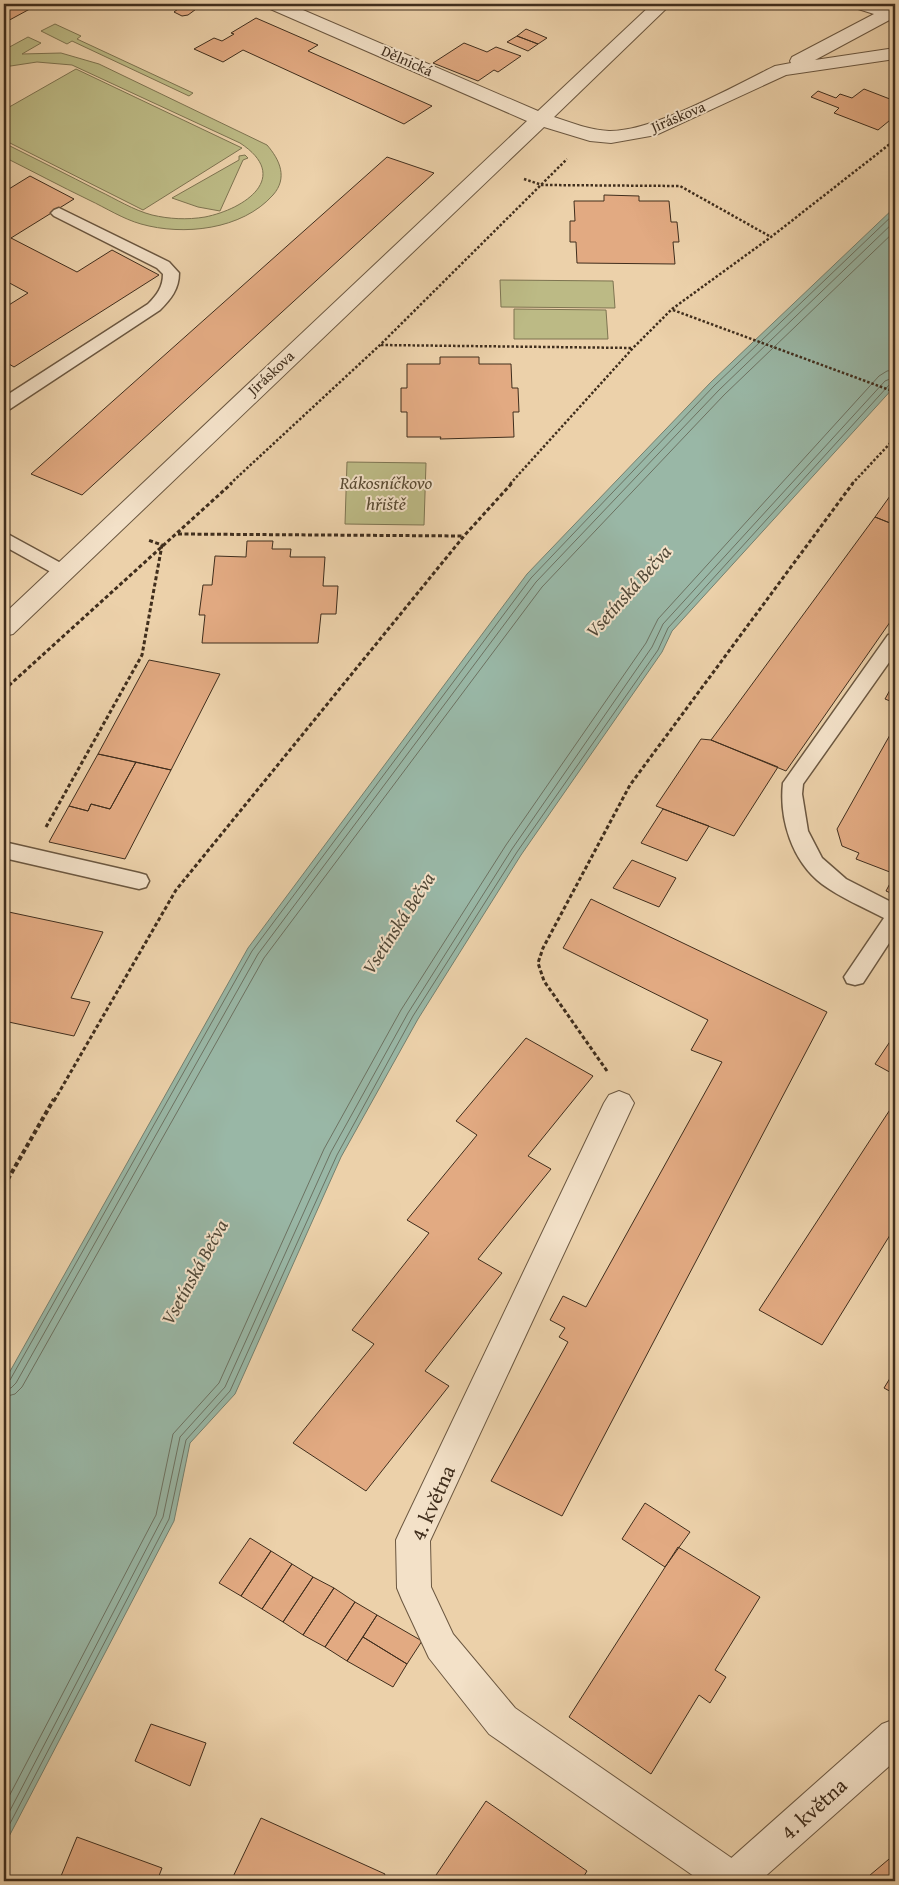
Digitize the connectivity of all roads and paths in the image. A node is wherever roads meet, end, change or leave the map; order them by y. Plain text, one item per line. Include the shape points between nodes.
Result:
1 (274, 4) edge
2 (662, 4) edge
3 (861, 4) edge
4 (870, 24) junction
5 (887, 32) dead end
6 (895, 54) edge
7 (782, 70) junction
8 (539, 119) junction
9 (590, 135) junction
10 (895, 140) edge
11 (488, 168) junction
12 (542, 185) junction
13 (59, 213) dead end
14 (771, 237) junction
15 (672, 309) junction
16 (380, 345) junction
17 (633, 348) junction
18 (895, 392) edge
19 (4, 404) edge
20 (895, 438) edge
21 (177, 534) junction
22 (464, 536) junction
23 (4, 538) edge
24 (162, 545) junction
25 (64, 572) junction
26 (4, 628) edge
27 (895, 640) edge
28 (4, 690) edge
29 (4, 850) edge
30 (30, 856) junction
31 (139, 881) dead end
32 (895, 916) edge
33 (855, 977) dead end
34 (620, 1103) joint
35 (4, 1186) edge
36 (895, 1737) edge
37 (733, 1881) edge

1 - 8 street, Dělnická
2 - 8 street, Jiráskova
3 - 4 street, Jiráskova via 889,13
4 - 5 street
4 - 7 street, Jiráskova
6 - 7 street, Jiráskova
7 - 9 street, Jiráskova via 656,129 611,136
8 - 9 street, Jiráskova
8 - 11 street, Jiráskova
9 - 12 path
10 - 14 path
11 - 12 path
11 - 25 street, Jiráskova
12 - 14 path via 680,186
12 - 16 path
13 - 19 lane via 163,265 171,273 172,283 167,294 154,307
14 - 15 path
15 - 17 path
15 - 18 path
16 - 17 path
16 - 21 path
17 - 22 path
20 - 34 path via 854,482 630,785 543,948 538,963 544,980 608,1072
21 - 22 path
21 - 24 path
22 - 35 path via 176,890
23 - 25 lane
24 - 28 path
24 - 30 path via 142,655
25 - 26 street, Jiráskova
27 - 32 lane via 793,784 790,799 793,820 821,872
29 - 30 lane
30 - 31 lane
32 - 33 lane
34 - 37 street, 4. května via 413,1540 414,1588 441,1646 502,1721
36 - 37 street, 4. května

